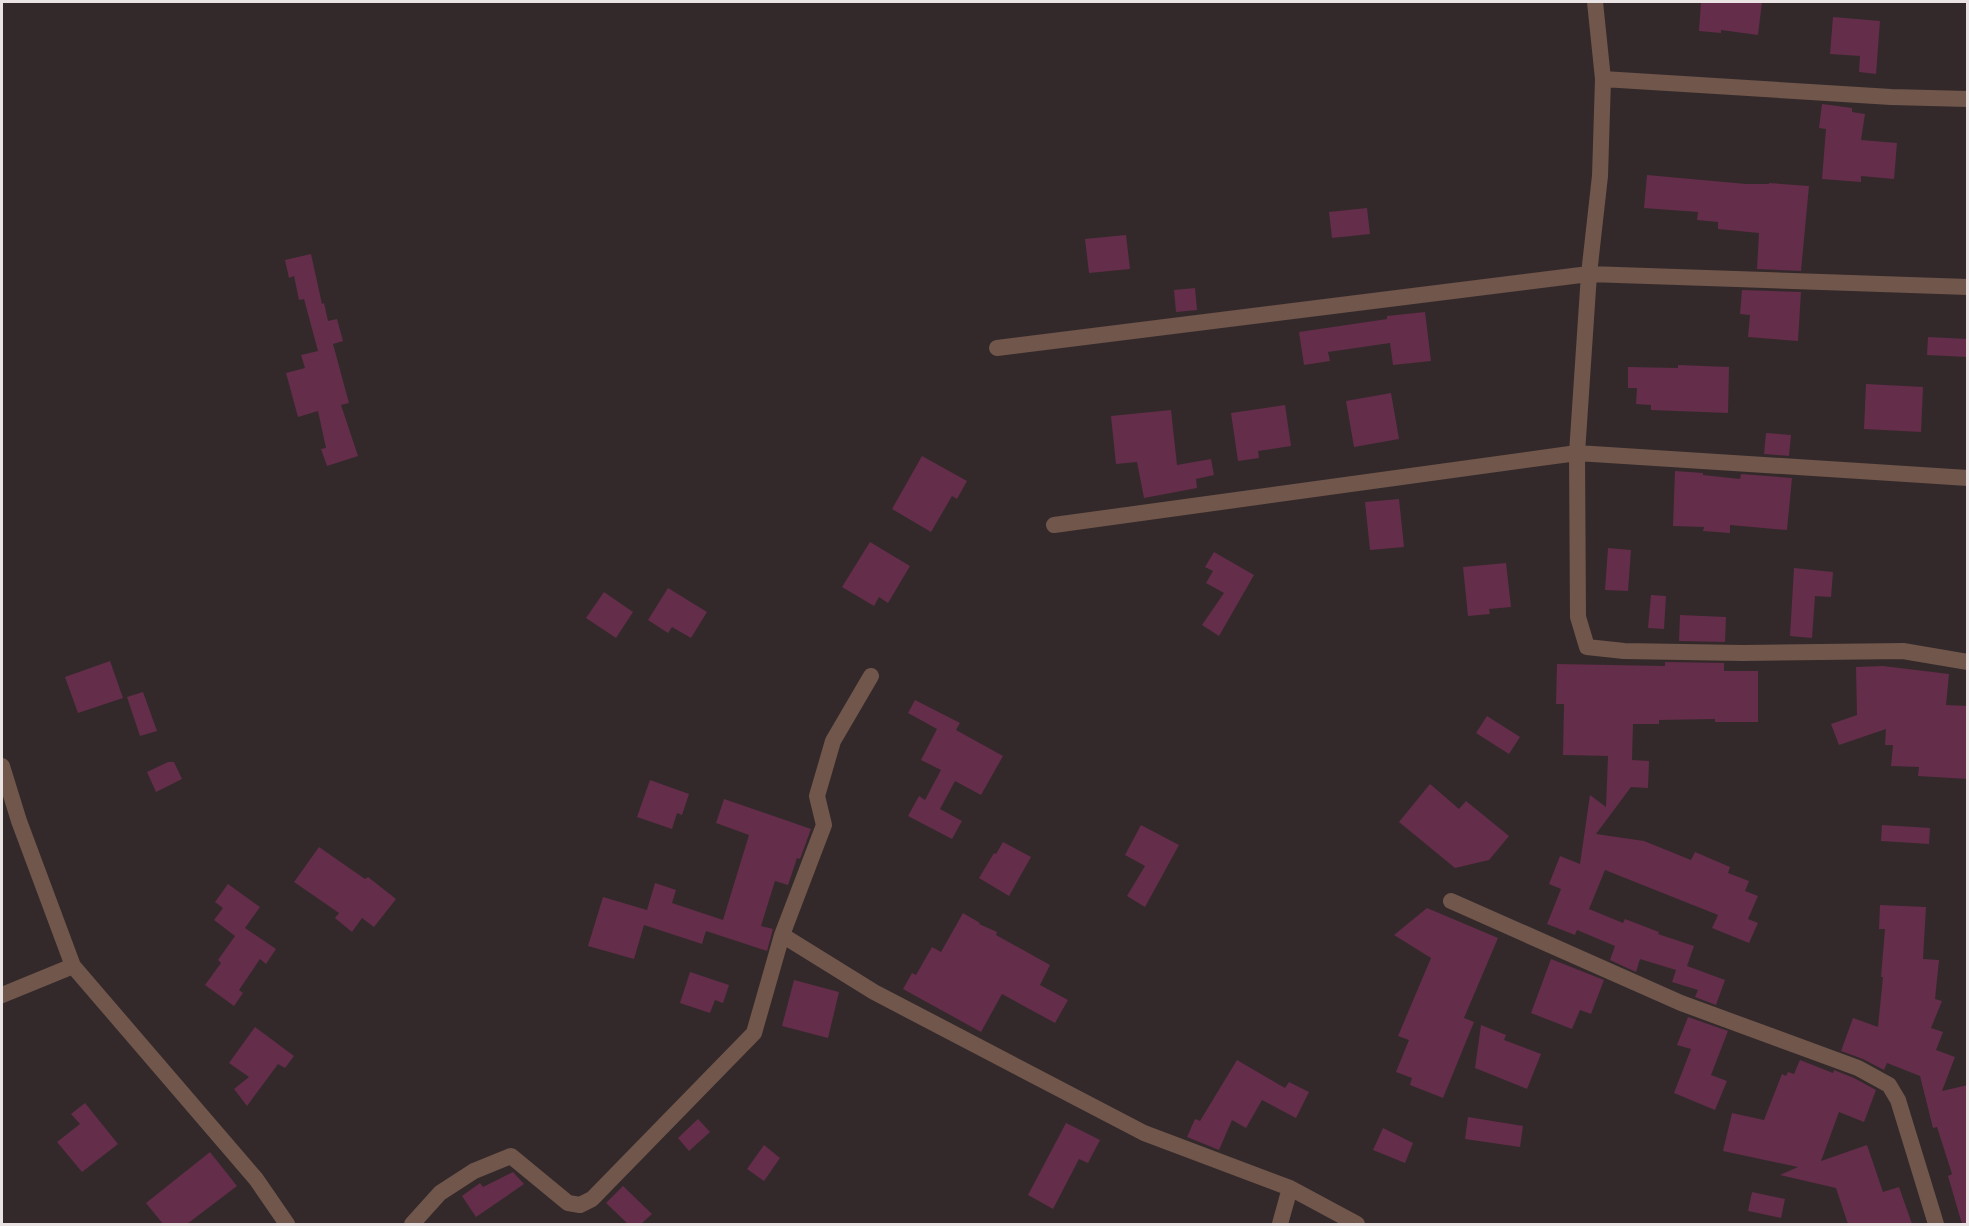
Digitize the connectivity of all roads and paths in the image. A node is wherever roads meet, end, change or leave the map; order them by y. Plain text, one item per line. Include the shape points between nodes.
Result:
1 (1595, 2) edge
2 (1603, 80) junction
3 (1968, 99) edge
4 (1589, 274) junction
5 (1968, 287) edge
6 (997, 348) dead end
7 (1577, 453) junction
8 (1968, 478) edge
9 (1054, 525) dead end
10 (1968, 662) edge
11 (871, 676) dead end
12 (2, 766) edge
13 (1451, 901) dead end
14 (782, 935) junction
15 (73, 966) junction
16 (2, 995) edge
17 (1290, 1188) junction
18 (287, 1224) edge
19 (412, 1224) edge
20 (1280, 1224) edge
21 (1357, 1224) edge
22 (1936, 1224) edge

1 - 2 street
2 - 3 street
2 - 4 street via 1600,176
4 - 5 street
4 - 6 street
4 - 7 street
7 - 8 street
7 - 9 street
7 - 10 street via 1578,617 1587,647 1624,651 1903,651
11 - 14 street via 833,741 817,796 824,825
12 - 15 street
13 - 22 street via 1681,1003 1858,1068 1889,1085 1898,1100
14 - 17 street via 874,992 1144,1133
14 - 19 street via 754,1034 592,1199 579,1205 568,1203 511,1156 474,1171 440,1193
15 - 16 street
15 - 18 street via 256,1179
17 - 20 street
17 - 21 street

